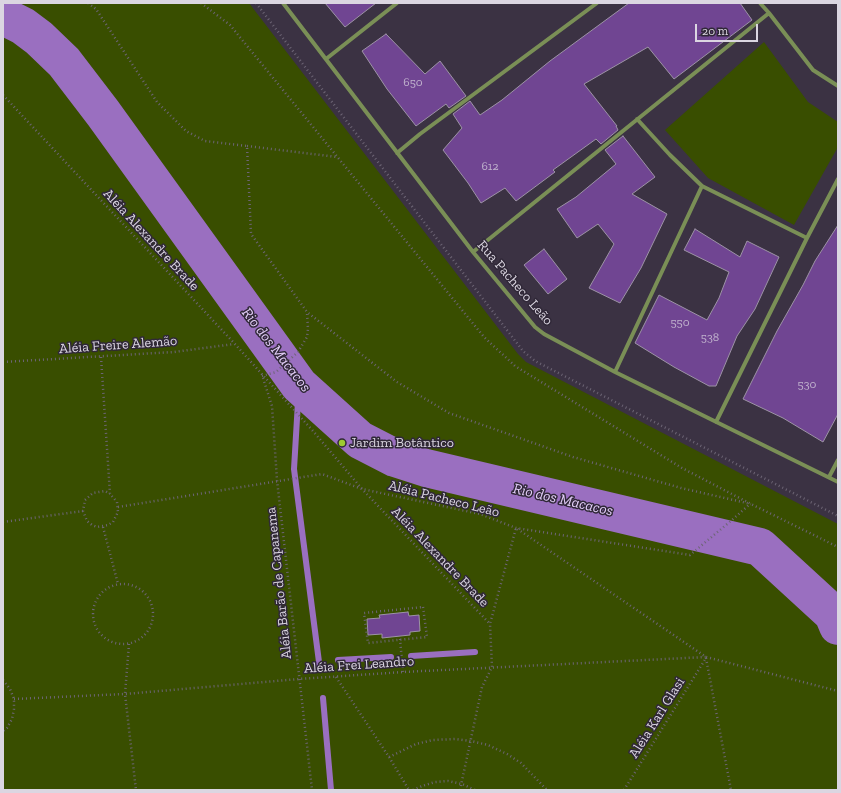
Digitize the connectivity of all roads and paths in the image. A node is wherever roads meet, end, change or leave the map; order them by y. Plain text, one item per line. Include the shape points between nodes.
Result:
1 (88, 3) edge
2 (201, 3) edge
3 (283, 3) edge
4 (397, 3) edge
5 (598, 3) edge
6 (760, 3) edge
7 (769, 13) junction
8 (326, 59) junction
9 (838, 86) edge
10 (3, 95) edge
11 (637, 119) junction
12 (247, 146) junction
13 (397, 153) junction
14 (338, 157) junction
15 (838, 179) edge
16 (702, 186) junction
17 (807, 238) junction
18 (473, 252) junction
19 (307, 312) junction
20 (234, 344) junction
21 (101, 357) junction
22 (3, 362) edge
23 (615, 372) junction
24 (262, 376) junction
25 (716, 422) junction
26 (838, 460) edge
27 (829, 477) junction
28 (277, 480) junction
29 (838, 482) edge
30 (362, 489) junction
31 (110, 494) junction
32 (750, 504) junction
33 (118, 507) junction
34 (83, 511) junction
35 (3, 522) edge
36 (103, 527) junction
37 (516, 528) junction
38 (838, 547) edge
39 (118, 584) junction
40 (490, 624) junction
41 (400, 639) junction
42 (129, 644) junction
43 (706, 657) junction
44 (492, 667) junction
45 (403, 672) junction
46 (336, 677) junction
47 (299, 679) junction
48 (3, 680) edge
49 (838, 691) edge
50 (125, 694) junction
51 (14, 699) junction
52 (3, 731) edge
53 (471, 741) junction
54 (389, 757) junction
55 (462, 784) junction
56 (136, 790) edge
57 (312, 790) edge
58 (408, 790) edge
59 (413, 790) edge
60 (460, 790) edge
61 (475, 790) edge
62 (547, 790) edge
63 (624, 790) edge
64 (731, 790) edge

1 - 12 path via 96,9 157,102 186,131 205,141
2 - 14 path via 230,25
3 - 8 street, Rua Pacheco Leão
4 - 8 street
5 - 13 street
6 - 7 street
7 - 9 street via 813,70
7 - 11 street
8 - 13 street, Rua Pacheco Leão
10 - 20 path, Aléia Alexandre Brade
11 - 16 street
11 - 18 street
12 - 14 path
12 - 19 path via 251,234
13 - 18 street, Rua Pacheco Leão
14 - 32 path via 484,337 515,366 682,468
15 - 17 street
16 - 17 street
16 - 23 street
17 - 25 street
18 - 23 street, Rua Pacheco Leão via 535,327
19 - 24 path via 307,337 298,352 276,372
19 - 32 path via 397,382 449,413 573,457 681,488
20 - 21 path, Aléia Freire Alemão via 174,352
20 - 24 path, Aléia Alexandre Brade
21 - 22 path, Aléia Freire Alemão
21 - 31 path
23 - 25 street, Rua Pacheco Leão
24 - 28 path, Aléia Barão de Capanema via 272,406
24 - 30 path, Aléia Alexandre Brade
25 - 27 street, Rua Pacheco Leão
26 - 27 street
27 - 29 street, Rua Pacheco Leão
28 - 30 path, Aléia Pacheco Leão via 322,474
28 - 33 path, Aléia Pacheco Leão
28 - 47 path, Aléia Barão de Capanema
30 - 37 path, Aléia Pacheco Leão via 480,514
30 - 40 path, Aléia Alexandre Brade
31 - 33 path
31 - 34 path via 93,493 85,500
32 - 37 path, Aléia Pacheco Leão via 690,555
32 - 38 path
33 - 36 path via 113,522
34 - 35 path
34 - 36 path via 87,521 97,527
36 - 39 path
37 - 40 path
37 - 43 path
39 - 42 path via 138,588 152,603 152,624 139,640
39 - 42 path via 100,594 93,614 100,633 108,640
40 - 44 path
41 - 41 path via 427,637 423,606 364,613 368,643
41 - 45 path
42 - 50 path
43 - 44 path, Aléia Frei Leandro
43 - 49 path
43 - 63 path, Aléia Karl Glasi
43 - 64 path
44 - 45 path, Aléia Frei Leandro
44 - 53 path via 482,687
45 - 46 path, Aléia Frei Leandro
46 - 47 path, Aléia Frei Leandro
46 - 54 path
47 - 50 path, Aléia Frei Leandro
47 - 57 path, Aléia Barão de Capanema
48 - 51 path
50 - 51 path, Aléia Frei Leandro
50 - 56 path
51 - 52 path via 12,719
53 - 54 path via 433,740 416,744
53 - 55 path
53 - 62 path via 488,745 520,762
54 - 58 path
55 - 59 path via 435,782
55 - 60 path
55 - 61 path

